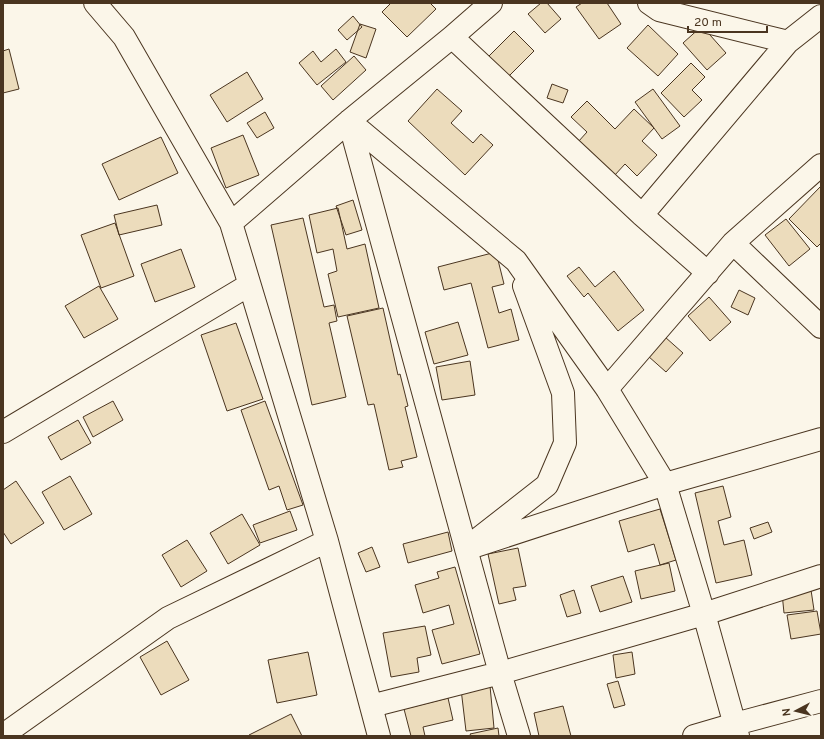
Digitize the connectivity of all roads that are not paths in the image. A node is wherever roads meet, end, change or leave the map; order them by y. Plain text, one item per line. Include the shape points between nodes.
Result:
1 (95, 3) edge
2 (491, 3) edge
3 (649, 3) edge
4 (821, 16) edge
5 (452, 37) junction
6 (788, 42) junction
7 (349, 121) junction
8 (821, 165) edge
9 (642, 215) junction
10 (231, 223) junction
11 (733, 243) junction
12 (516, 261) junction
13 (708, 273) junction
14 (249, 284) junction
15 (821, 327) edge
16 (607, 389) junction
17 (3, 432) edge
18 (821, 439) edge
19 (665, 484) junction
20 (327, 541) junction
21 (466, 549) junction
22 (821, 576) edge
23 (704, 614) junction
24 (500, 673) junction
25 (821, 701) edge
26 (370, 706) junction
27 (736, 730) edge
28 (3, 735) edge
29 (379, 736) edge
30 (519, 736) edge
31 (694, 736) edge

1 - 10 street via 124,37
2 - 5 street
3 - 6 street via 659,10
4 - 6 street
5 - 7 street
5 - 9 street
6 - 9 street
7 - 10 street
7 - 12 street
7 - 21 street
8 - 11 street
9 - 13 street
10 - 14 street
11 - 13 street
11 - 15 street
12 - 16 street
12 - 21 street via 563,393 565,443 547,485
13 - 16 street
14 - 17 street
14 - 20 street
16 - 19 street
18 - 19 street
19 - 21 street
19 - 23 street
20 - 26 street
20 - 28 street via 168,618
21 - 24 street
22 - 23 street
23 - 24 street
23 - 27 street
24 - 26 street
24 - 30 street
25 - 27 street
26 - 29 street
27 - 31 street

